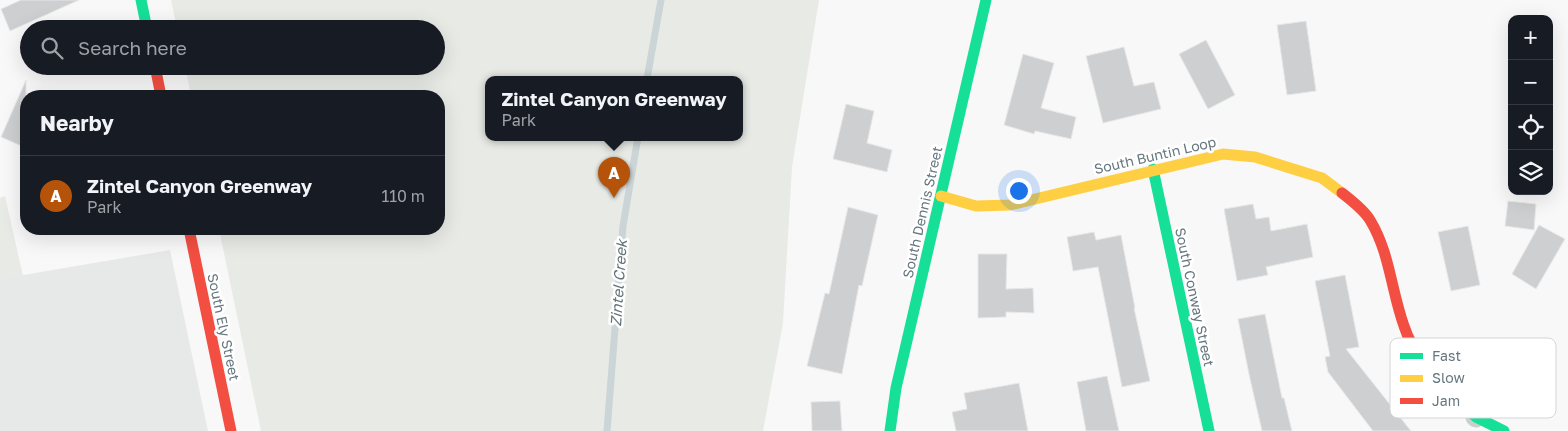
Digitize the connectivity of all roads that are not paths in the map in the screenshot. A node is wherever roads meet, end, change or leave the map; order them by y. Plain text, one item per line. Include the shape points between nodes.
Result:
1 (141, 0) edge
2 (986, 0) edge
3 (145, 20) edge
4 (157, 75) edge
5 (160, 90) edge
6 (1153, 169) junction
7 (941, 196) junction
8 (190, 235) edge
9 (1410, 338) edge
10 (1480, 418) edge
11 (231, 431) edge
12 (890, 431) edge
13 (1209, 431) edge
14 (1504, 431) edge

1 - 3 street
2 - 7 street, South Dennis Street
4 - 5 street
6 - 7 street, South Buntin Loop via 1010,205 976,206
6 - 9 street, South Buntin Loop via 1223,154 1255,157 1322,178 1369,218 1385,251 1404,327
6 - 13 street, South Conway Street
7 - 12 street, South Dennis Street via 896,388
8 - 11 street, South Ely Street
10 - 14 street, South Buntin Loop

